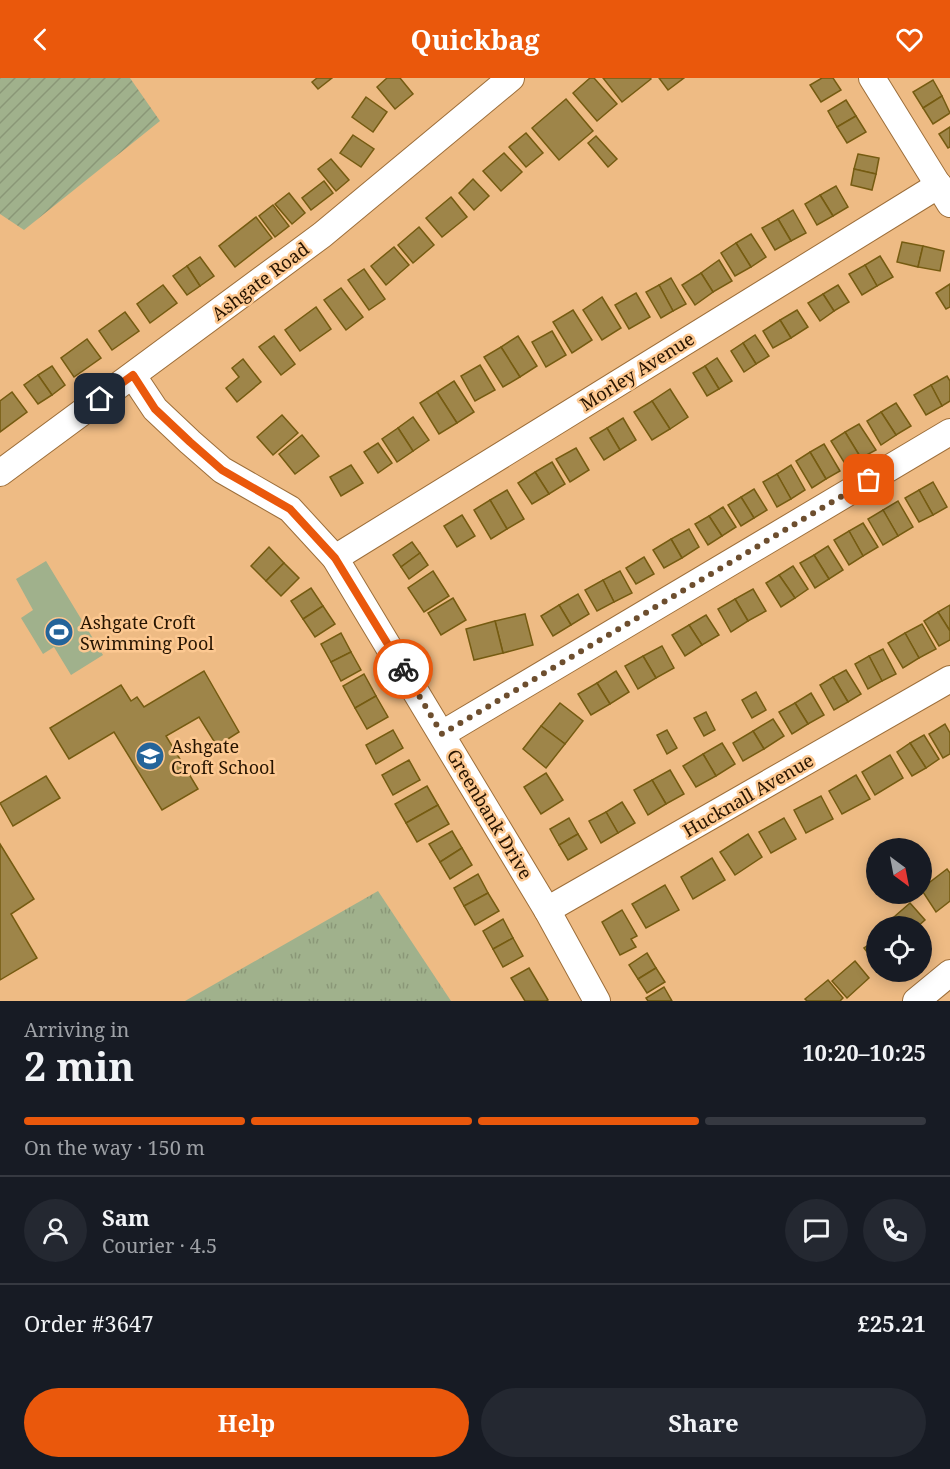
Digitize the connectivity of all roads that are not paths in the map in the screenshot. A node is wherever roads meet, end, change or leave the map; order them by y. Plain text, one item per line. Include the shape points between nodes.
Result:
1 (873, 78) edge
2 (498, 82) edge
3 (944, 194) edge
4 (133, 375) junction
5 (950, 432) edge
6 (1, 471) edge
7 (335, 558) junction
8 (950, 679) edge
9 (442, 734) junction
10 (547, 910) junction
11 (950, 973) edge
12 (597, 1001) edge
13 (916, 1001) edge

1 - 3 street
2 - 4 street, Ashgate Road via 322,236
3 - 7 street, Morley Avenue
4 - 6 street, Ashgate Road
4 - 7 street, Greenbank Drive via 155,409 190,442 222,470 290,509
5 - 9 street
7 - 9 street, Greenbank Drive
8 - 10 street, Hucknall Avenue
9 - 10 street, Greenbank Drive
10 - 12 street, Greenbank Drive
11 - 13 street

